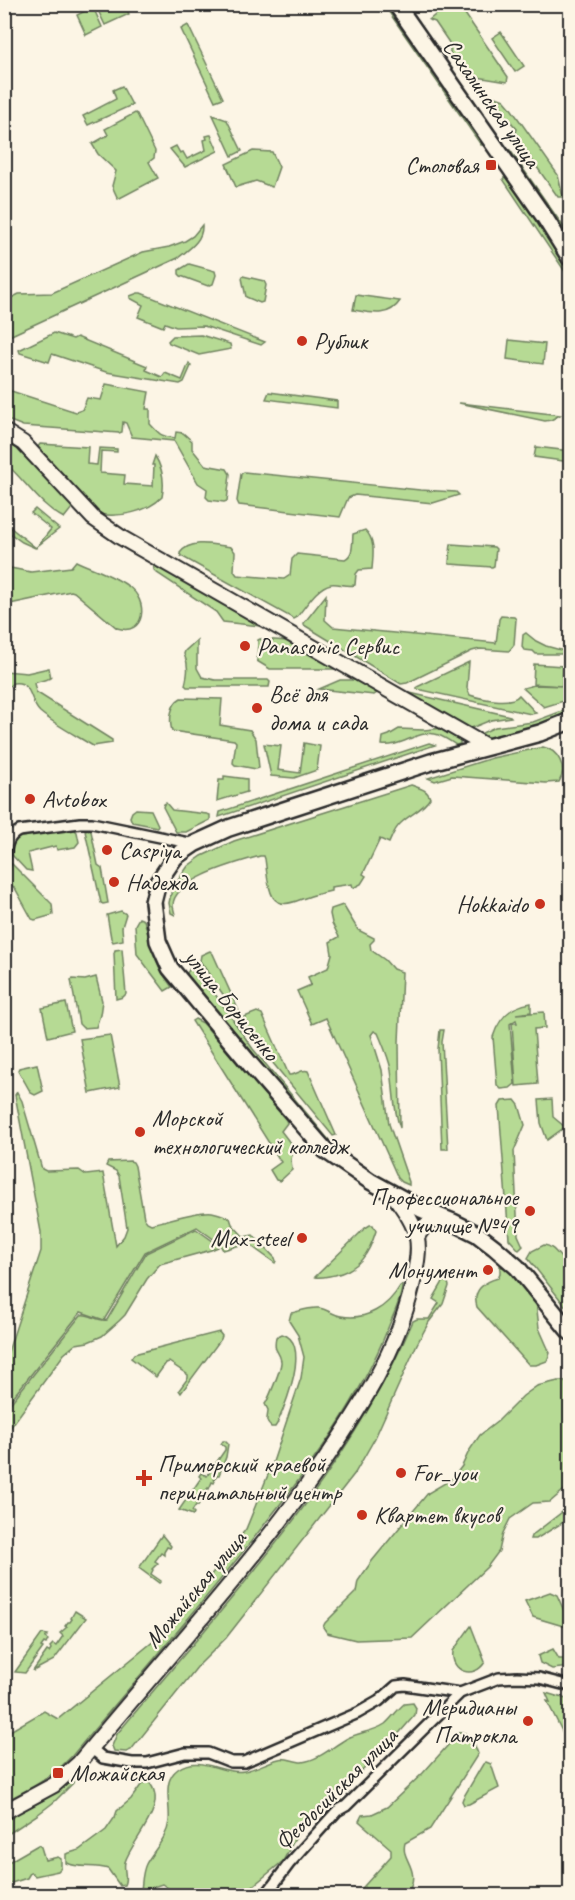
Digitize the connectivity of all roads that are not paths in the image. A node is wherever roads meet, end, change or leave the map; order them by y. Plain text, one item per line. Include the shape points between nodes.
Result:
1 (396, 4) edge
2 (570, 258) edge
3 (4, 431) edge
4 (570, 721) edge
5 (486, 746) junction
6 (194, 843) junction
7 (4, 868) edge
8 (4, 902) edge
9 (4, 919) edge
10 (393, 1194) junction
11 (441, 1218) junction
12 (417, 1237) junction
13 (570, 1332) edge
14 (570, 1686) edge
15 (460, 1694) junction
16 (91, 1748) junction
17 (4, 1812) edge
18 (265, 1896) edge

1 - 2 main road, Сахалинская улица
3 - 5 main road via 23,443 93,518 122,538
4 - 5 main road, улица Борисенко
5 - 6 main road, улица Борисенко via 240,824
6 - 7 street via 103,824 19,831 8,840
6 - 10 main road, улица Борисенко via 166,868 153,902 158,940 170,968 326,1150
8 - 9 street
10 - 11 main road, улица Борисенко
10 - 12 main road
11 - 12 main road via 424,1226
11 - 13 main road, улица Борисенко via 477,1234 505,1256
12 - 16 main road, Можайская улица via 408,1305 379,1375 345,1431 298,1500
14 - 15 street, Феодосийская улица via 539,1678 508,1677
15 - 16 street via 396,1686 358,1713 244,1761 231,1762 208,1753 185,1753 132,1763 103,1758
15 - 18 street, Феодосийская улица via 337,1811
16 - 17 main road, Можайская улица via 54,1785

